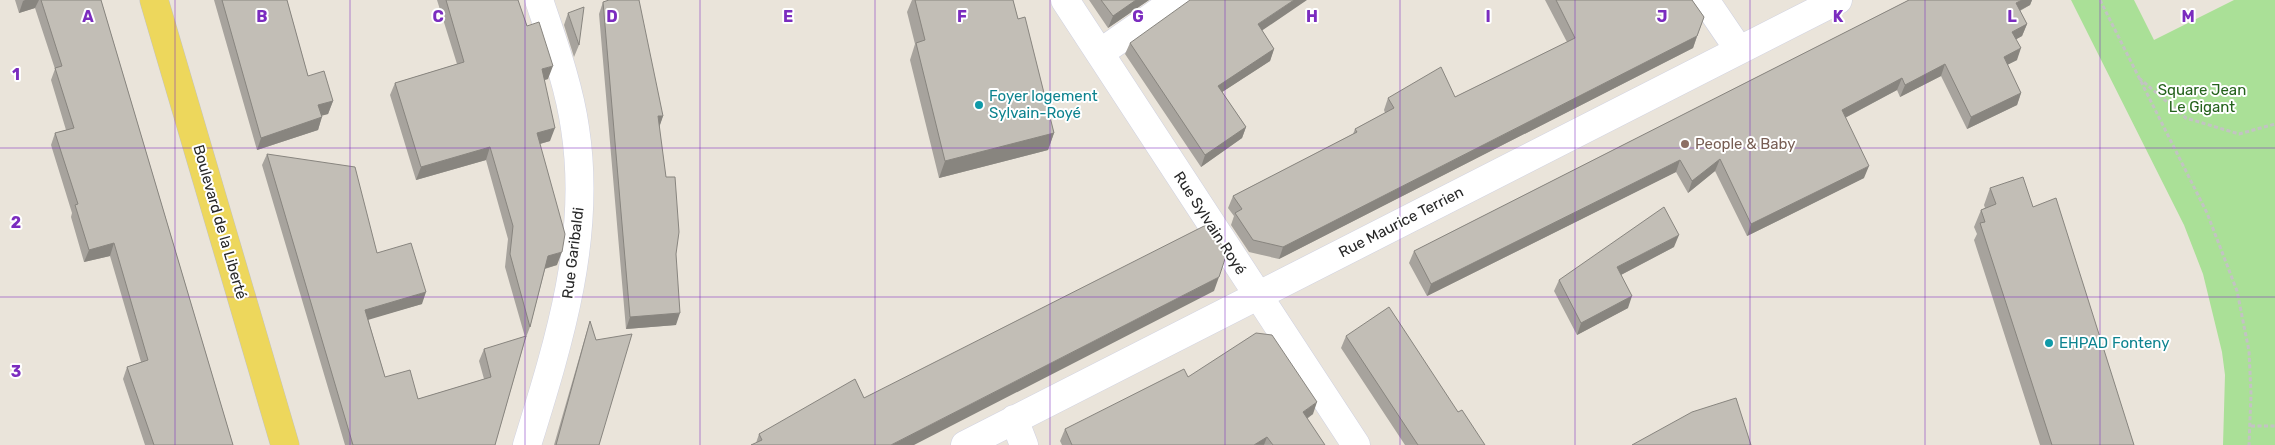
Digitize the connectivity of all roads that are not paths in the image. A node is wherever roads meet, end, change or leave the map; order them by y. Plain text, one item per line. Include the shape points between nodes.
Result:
1 (154, 0) edge
2 (539, 0) edge
3 (1065, 0) edge
4 (1176, 0) edge
5 (1705, 0) edge
6 (1838, 0) edge
7 (1739, 50) junction
8 (1100, 53) junction
9 (1258, 296) junction
10 (1014, 419) junction
11 (285, 445) edge
12 (527, 445) edge
13 (965, 445) edge
14 (1024, 445) edge
15 (1356, 445) edge

1 - 11 main road, Boulevard de la Liberté
2 - 12 street, Rue Garibaldi via 575,128 580,206 574,269 560,333
3 - 8 street, Rue Sylvain Royé
4 - 8 street
5 - 7 street
6 - 7 street, Rue Maurice Terrien
7 - 9 street, Rue Maurice Terrien
8 - 9 street, Rue Sylvain Royé
9 - 10 street, Rue Maurice Terrien
9 - 15 street, Rue Sylvain Royé
10 - 13 street, Rue Maurice Terrien
10 - 14 street

